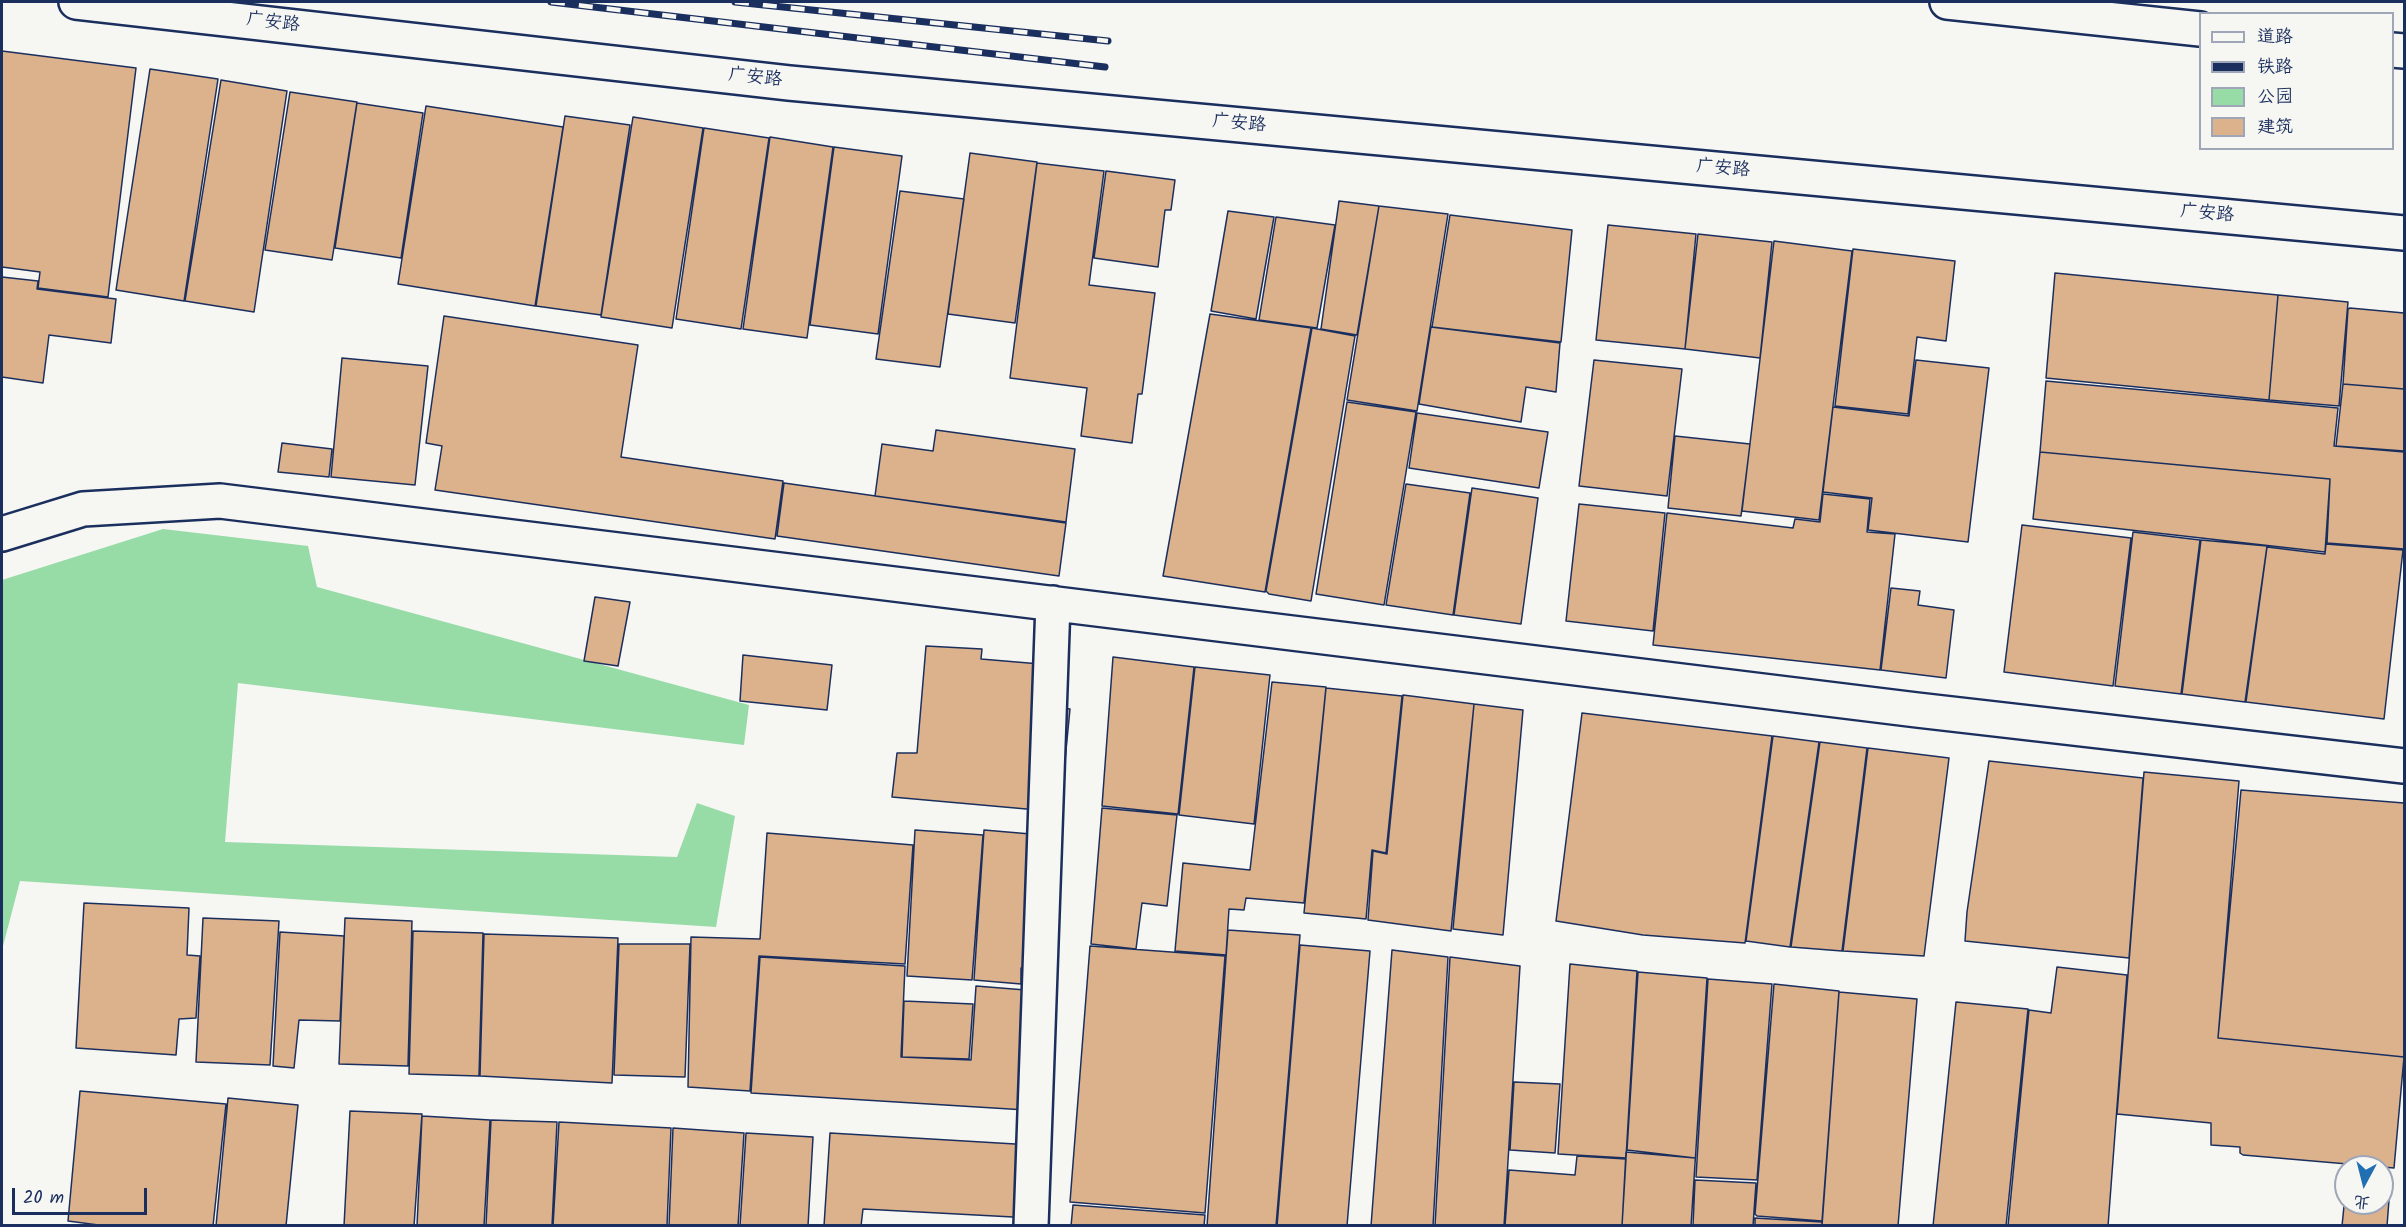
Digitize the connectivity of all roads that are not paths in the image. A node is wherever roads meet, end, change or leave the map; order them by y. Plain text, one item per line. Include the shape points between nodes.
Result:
1 (88, 2) edge
2 (1947, 2) edge
3 (2199, 29) edge
4 (2404, 233) edge
5 (2, 534) edge
6 (1053, 603) junction
7 (2404, 766) edge
8 (1031, 1226) edge

1 - 4 main road, 广安路 via 789,83
2 - 3 main road
5 - 6 main road via 83,509 220,501
6 - 7 main road
6 - 8 main road

